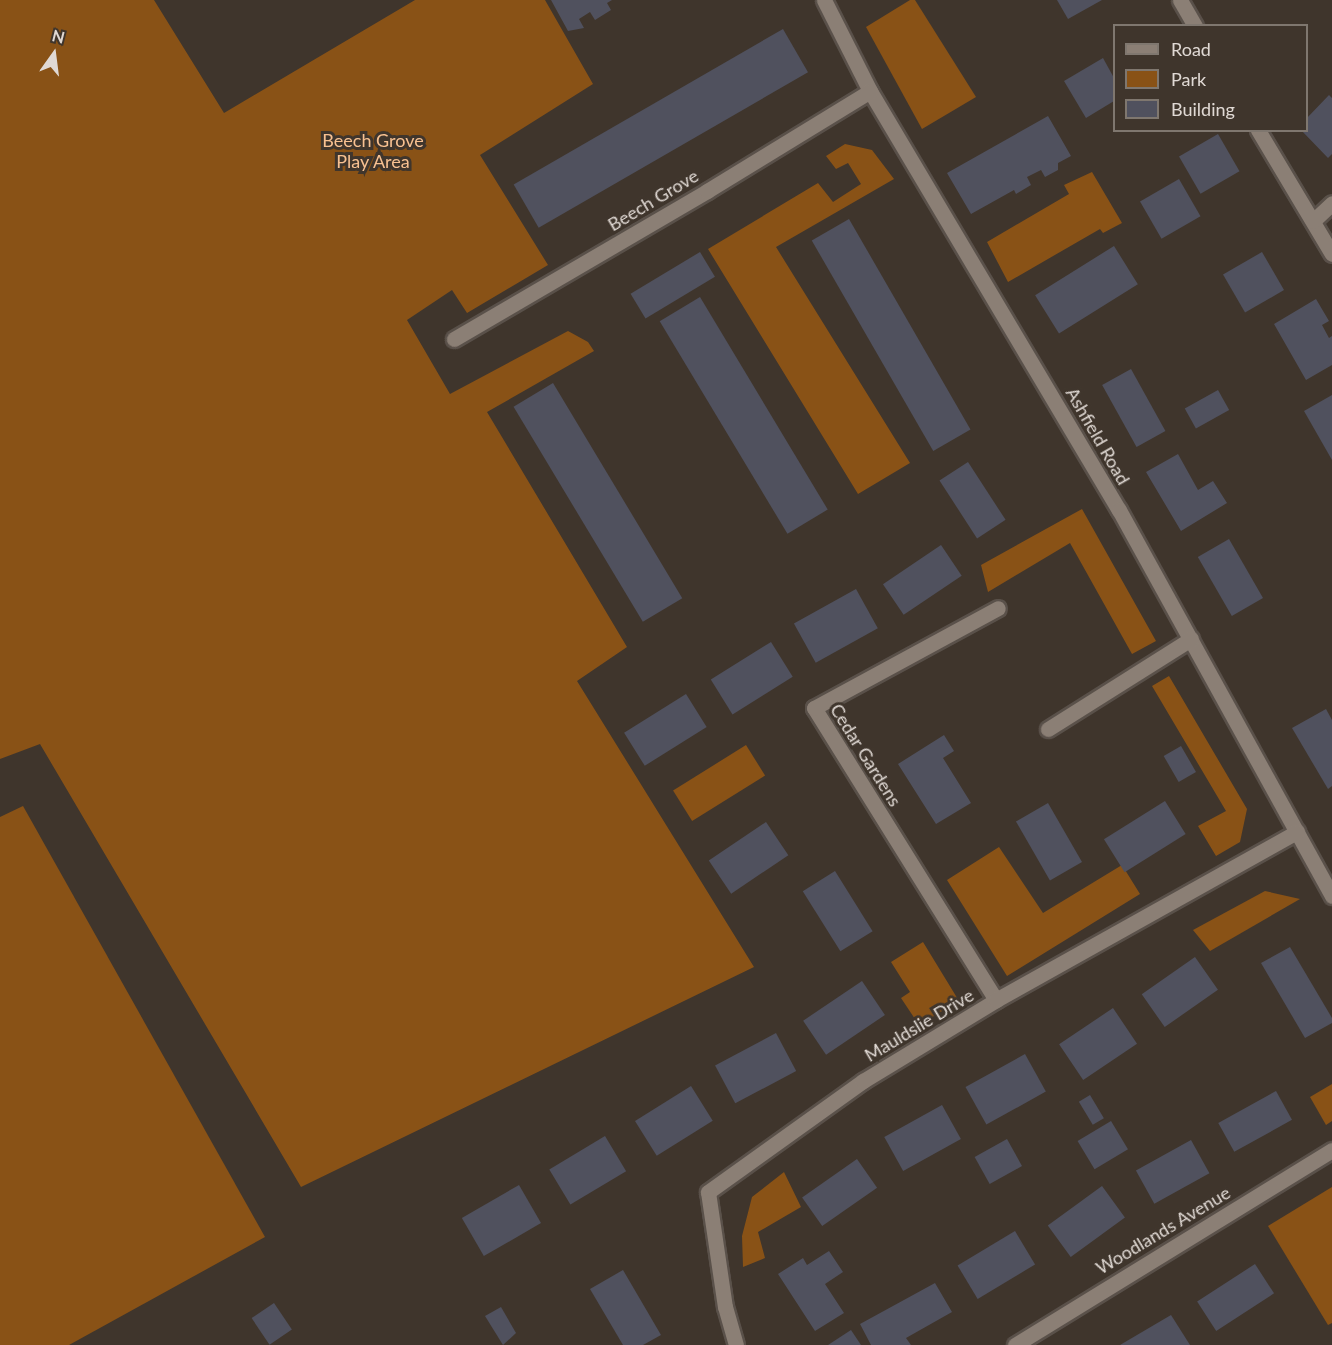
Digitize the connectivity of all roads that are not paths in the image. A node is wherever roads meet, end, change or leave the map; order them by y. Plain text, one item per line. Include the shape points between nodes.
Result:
1 (824, 0) edge
2 (1180, 0) edge
3 (1194, 24) edge
4 (870, 91) junction
5 (1258, 132) edge
6 (1332, 203) edge
7 (1313, 221) junction
8 (1332, 254) edge
9 (454, 339) dead end
10 (998, 608) dead end
11 (1191, 639) junction
12 (1048, 729) dead end
13 (1297, 832) junction
14 (1332, 896) edge
15 (996, 1000) junction
16 (1332, 1150) edge
17 (736, 1345) edge
18 (1015, 1345) edge

1 - 4 street, Ashfield Road
2 - 3 street
4 - 9 street, Beech Grove
4 - 11 street, Ashfield Road via 1108,491
5 - 7 street
6 - 7 street
7 - 8 street
10 - 15 street, Cedar Gardens via 814,708
11 - 12 street
11 - 13 street, Ashfield Road
13 - 14 street, Ashfield Road
13 - 15 street, Mauldslie Drive
15 - 17 street, Mauldslie Drive via 863,1082 708,1192 724,1307
16 - 18 street, Woodlands Avenue

